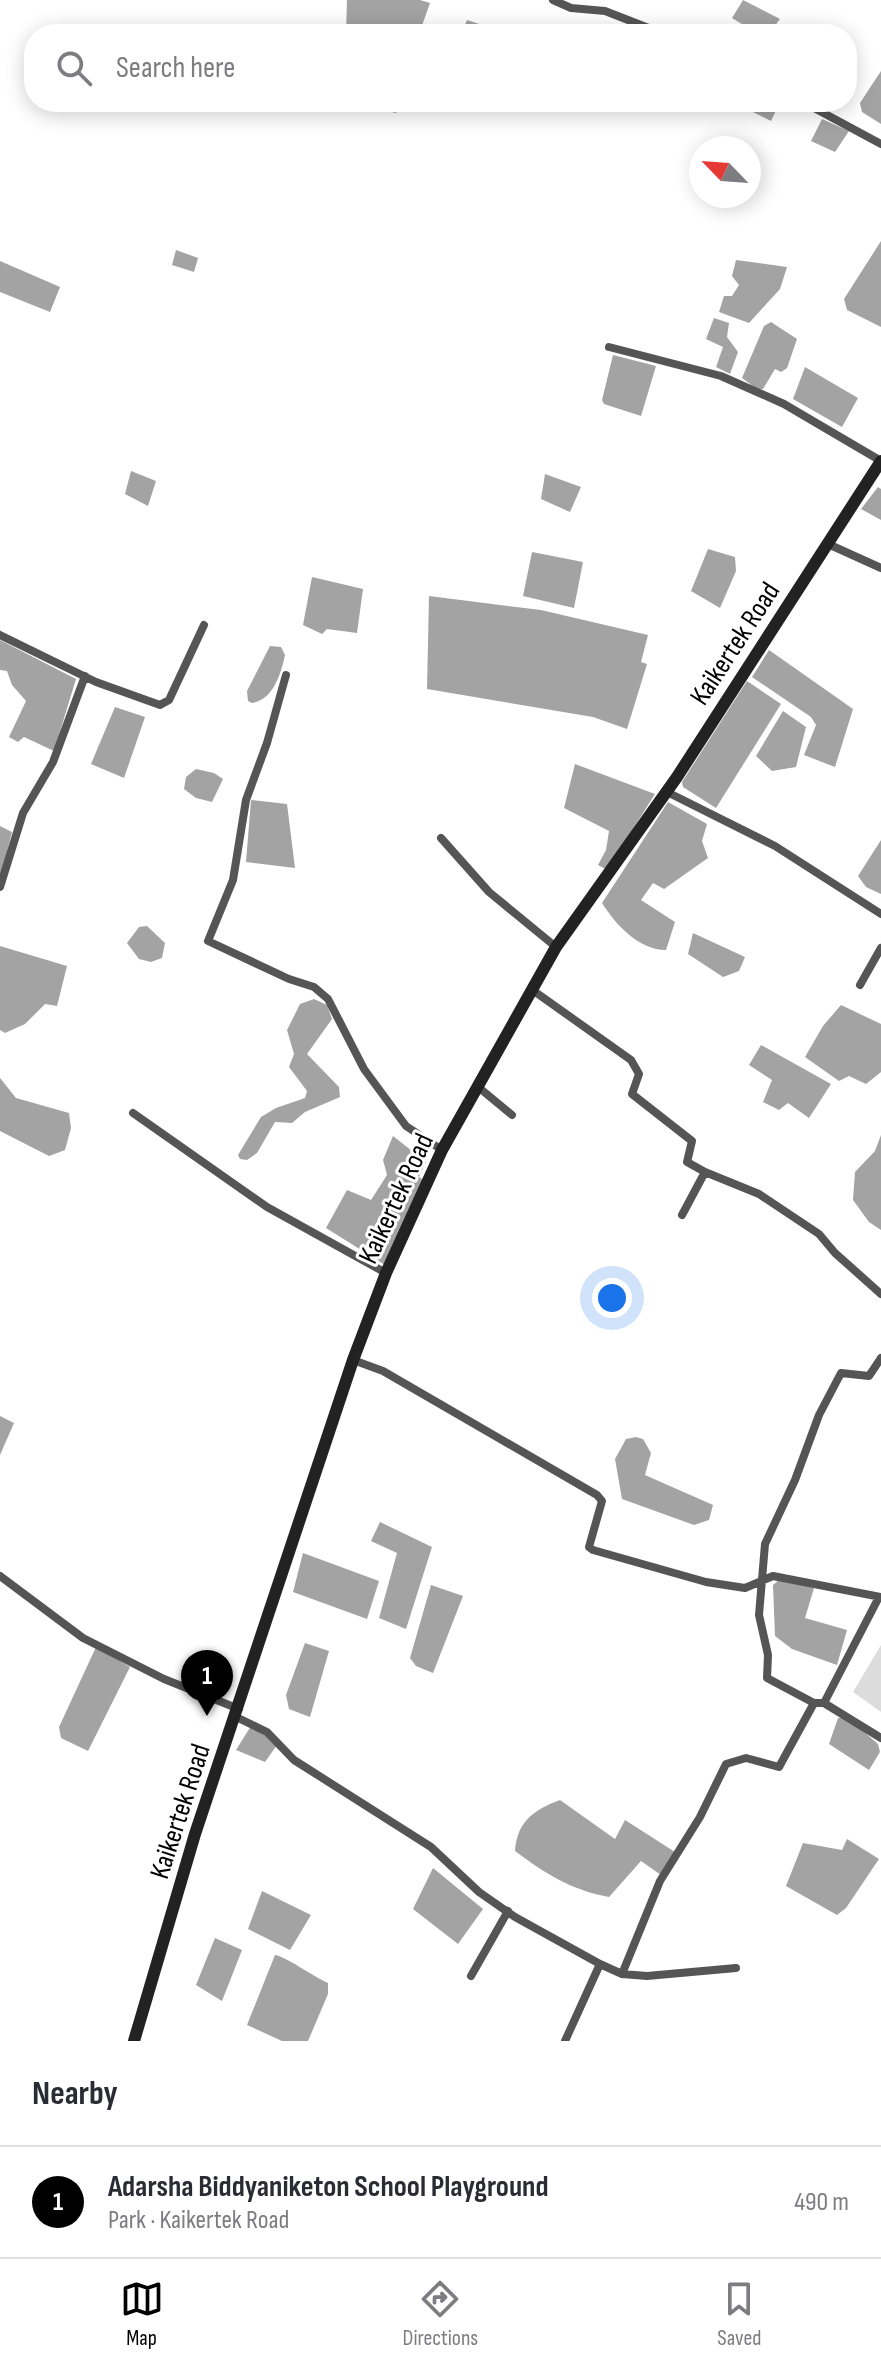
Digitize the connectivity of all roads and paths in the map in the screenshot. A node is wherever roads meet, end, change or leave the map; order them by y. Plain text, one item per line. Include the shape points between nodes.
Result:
1 (553, 0) edge
2 (638, 24) edge
3 (822, 112) edge
4 (881, 144) edge
5 (609, 347) dead end
6 (881, 461) edge
7 (828, 544) junction
8 (881, 568) edge
9 (204, 625) dead end
10 (0, 635) edge
11 (286, 675) dead end
12 (85, 676) junction
13 (667, 792) junction
14 (441, 838) dead end
15 (0, 887) edge
16 (881, 914) edge
17 (556, 947) junction
18 (881, 948) edge
19 (860, 985) dead end
20 (531, 989) junction
21 (477, 1086) junction
22 (133, 1113) dead end
23 (512, 1115) dead end
24 (442, 1150) junction
25 (705, 1172) junction
26 (682, 1215) dead end
27 (386, 1273) junction
28 (881, 1294) edge
29 (881, 1358) edge
30 (353, 1360) junction
31 (0, 1576) edge
32 (761, 1584) junction
33 (880, 1597) edge
34 (819, 1703) junction
35 (237, 1713) junction
36 (881, 1738) edge
37 (508, 1911) junction
38 (600, 1964) junction
39 (736, 1968) dead end
40 (622, 1974) junction
41 (471, 1976) dead end
42 (134, 2041) edge
43 (565, 2041) edge

1 - 2 street
3 - 4 street
5 - 6 street via 721,376 784,404
6 - 7 main road, Kaikertek Road
7 - 8 street
7 - 13 main road, Kaikertek Road
9 - 12 street via 165,704 141,700
10 - 12 street
11 - 24 street via 246,800 233,880 208,941 321,993 364,1069 406,1126
12 - 15 street via 53,762 23,813
13 - 16 street via 775,846
13 - 17 main road, Kaikertek Road
14 - 17 street via 489,892
17 - 20 main road, Kaikertek Road
18 - 19 street
20 - 21 main road, Kaikertek Road
20 - 25 street via 631,1060 639,1074 632,1094 690,1138 687,1162
21 - 23 street
21 - 24 main road, Kaikertek Road
22 - 27 street via 267,1207
24 - 27 main road, Kaikertek Road
25 - 26 street
25 - 28 street via 759,1194 819,1234
27 - 30 main road, Kaikertek Road
29 - 32 street via 869,1376 841,1373 765,1544
30 - 32 street via 383,1371 597,1495 602,1501 589,1547 593,1550 706,1582 745,1588
30 - 35 main road, Kaikertek Road
31 - 35 street via 83,1638
32 - 33 street via 773,1576
32 - 34 street via 767,1678
33 - 34 street
34 - 36 street
34 - 40 street via 779,1767 746,1758 726,1764 660,1881
35 - 37 street via 267,1732 294,1760 431,1847
35 - 42 main road, Kaikertek Road
37 - 38 street
37 - 41 street
38 - 40 street
38 - 43 street
39 - 40 street

